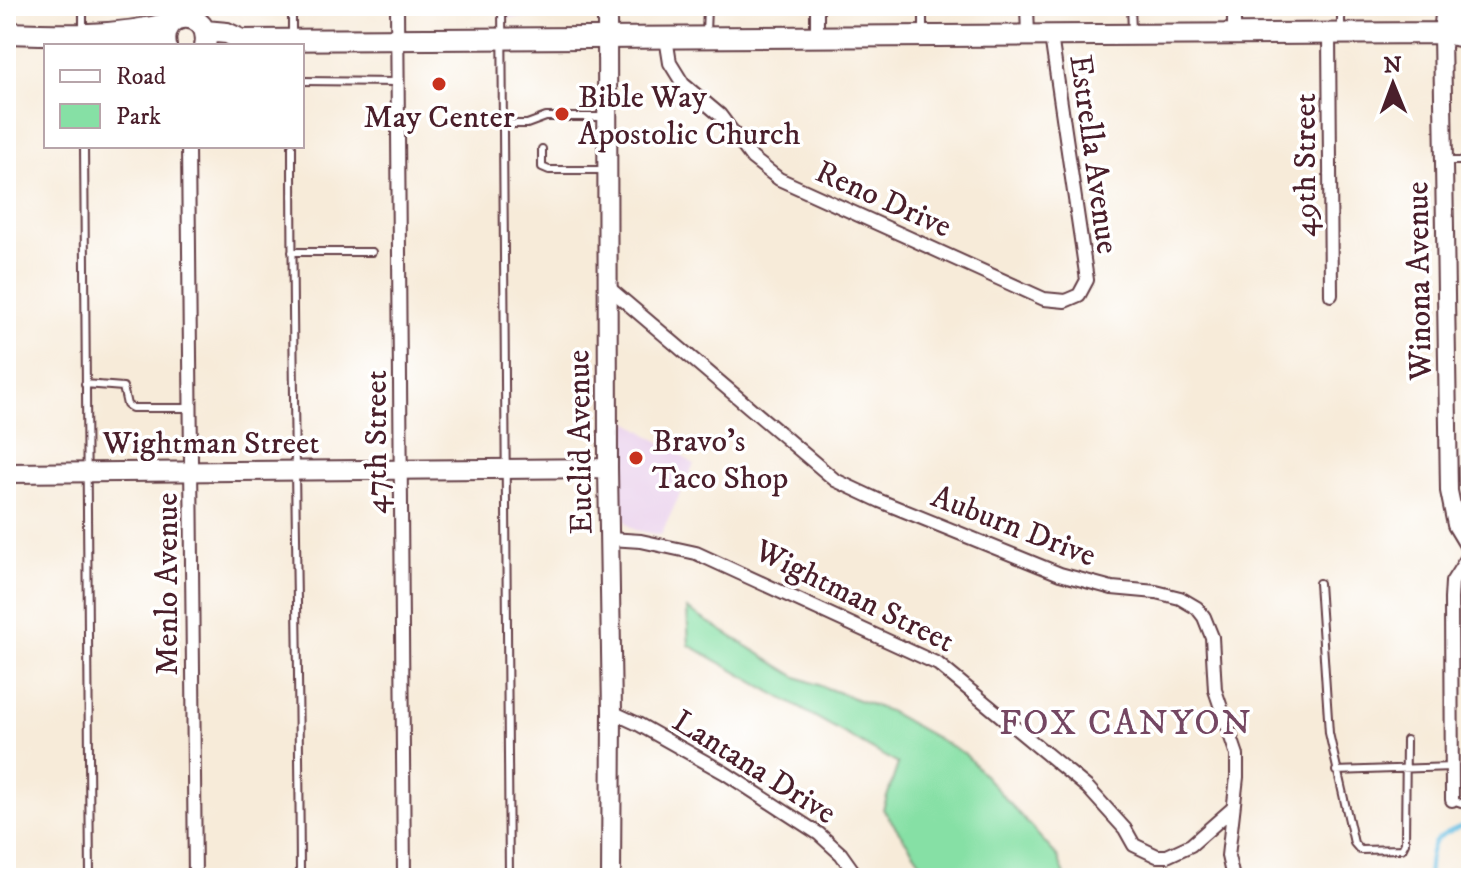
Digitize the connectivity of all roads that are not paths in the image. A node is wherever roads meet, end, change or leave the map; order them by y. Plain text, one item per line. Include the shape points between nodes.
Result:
1 (83, 6) edge
2 (292, 6) edge
3 (397, 6) edge
4 (502, 6) edge
5 (607, 6) edge
6 (707, 6) edge
7 (817, 6) edge
8 (923, 6) edge
9 (1027, 6) edge
10 (1131, 6) edge
11 (1234, 6) edge
12 (1341, 6) edge
13 (1445, 6) edge
14 (1471, 18) edge
15 (190, 22) edge
16 (6, 33) edge
17 (83, 33) junction
18 (1335, 33) junction
19 (1442, 33) junction
20 (1234, 34) junction
21 (1132, 35) junction
22 (923, 36) junction
23 (1028, 36) junction
24 (1051, 36) junction
25 (817, 37) junction
26 (666, 38) junction
27 (706, 38) junction
28 (1471, 38) edge
29 (398, 39) junction
30 (502, 39) junction
31 (606, 39) junction
32 (238, 43) edge
33 (293, 43) edge
34 (166, 44) edge
35 (6, 47) edge
36 (44, 47) edge
37 (304, 81) edge
38 (398, 82) junction
39 (606, 117) junction
40 (503, 124) junction
41 (84, 148) edge
42 (188, 148) edge
43 (292, 148) edge
44 (542, 149) dead end
45 (1444, 161) junction
46 (1471, 161) edge
47 (607, 170) junction
48 (292, 252) junction
49 (372, 252) dead end
50 (1087, 280) joint
51 (608, 287) junction
52 (1331, 295) dead end
53 (85, 384) junction
54 (191, 408) junction
55 (608, 468) junction
56 (401, 470) junction
57 (505, 470) junction
58 (296, 471) junction
59 (85, 472) junction
60 (192, 472) junction
61 (6, 473) edge
62 (610, 539) junction
63 (1471, 551) edge
64 (1319, 583) dead end
65 (612, 712) junction
66 (1406, 740) dead end
67 (1452, 767) junction
68 (1406, 770) junction
69 (1336, 771) junction
70 (1452, 800) joint
71 (1471, 802) edge
72 (1232, 809) junction
73 (90, 878) edge
74 (195, 878) edge
75 (300, 878) edge
76 (404, 878) edge
77 (509, 878) edge
78 (611, 878) edge
79 (858, 878) edge
80 (1233, 878) edge

1 - 17 lane
2 - 33 lane
3 - 29 street, 47th Street
4 - 30 lane
5 - 31 main road, Euclid Avenue
6 - 27 lane
7 - 25 street
8 - 22 lane
9 - 23 street, Estrella Avenue
10 - 21 lane
11 - 20 street
12 - 18 lane
13 - 19 street, Winona Avenue
14 - 19 main road
15 - 17 main road
15 - 32 main road via 227,33
15 - 34 main road via 164,36
16 - 17 main road
18 - 19 main road
18 - 20 main road
18 - 52 street, 49th Street
19 - 28 main road
19 - 45 street, Winona Avenue
20 - 21 main road
21 - 24 main road
22 - 23 main road
22 - 25 main road
23 - 24 main road
24 - 50 street, Estrella Avenue
25 - 27 main road
26 - 27 main road
26 - 31 main road
26 - 50 street, Reno Drive via 670,63 683,84 720,115 752,158 779,179 1044,299 1072,299
29 - 30 main road
29 - 33 main road
29 - 38 street, 47th Street
30 - 31 main road
30 - 40 lane
31 - 39 main road, Euclid Avenue
32 - 33 main road
35 - 36 main road
37 - 38 lane
38 - 56 street, 47th Street
39 - 40 lane via 546,117
39 - 47 main road, Euclid Avenue
40 - 57 lane
41 - 53 lane
42 - 54 street, Menlo Avenue
43 - 48 lane
44 - 47 lane via 542,167 549,170
45 - 46 lane
45 - 63 street, Winona Avenue via 1450,502
47 - 51 main road, Euclid Avenue
48 - 49 lane
48 - 58 lane
51 - 55 main road, Euclid Avenue
51 - 72 street, Auburn Drive via 835,480 1060,574 1168,595 1197,608 1212,637 1215,690 1237,755
53 - 54 lane via 123,387 132,408
53 - 59 lane
54 - 60 street, Menlo Avenue
55 - 57 main road, Wightman Street
55 - 62 main road, Euclid Avenue
56 - 57 main road, Wightman Street
56 - 58 main road, Wightman Street
56 - 76 street, 47th Street
57 - 77 lane
58 - 60 main road, Wightman Street
58 - 75 lane
59 - 60 main road, Wightman Street
59 - 61 main road, Wightman Street
59 - 73 lane
60 - 74 street, Menlo Avenue
62 - 65 main road, Euclid Avenue
62 - 72 street, Wightman Street via 696,553 938,664 1088,788 1134,845 1157,856 1191,845
63 - 67 street, Winona Avenue via 1452,582
64 - 69 lane
65 - 78 main road, Euclid Avenue
65 - 79 street, Lantana Drive via 725,773 819,834
66 - 68 lane
67 - 68 lane
67 - 70 street, Winona Avenue
68 - 69 lane
68 - 69 lane via 1405,843 1397,850 1357,848
70 - 71 lane
72 - 80 street, Auburn Drive via 1228,856

